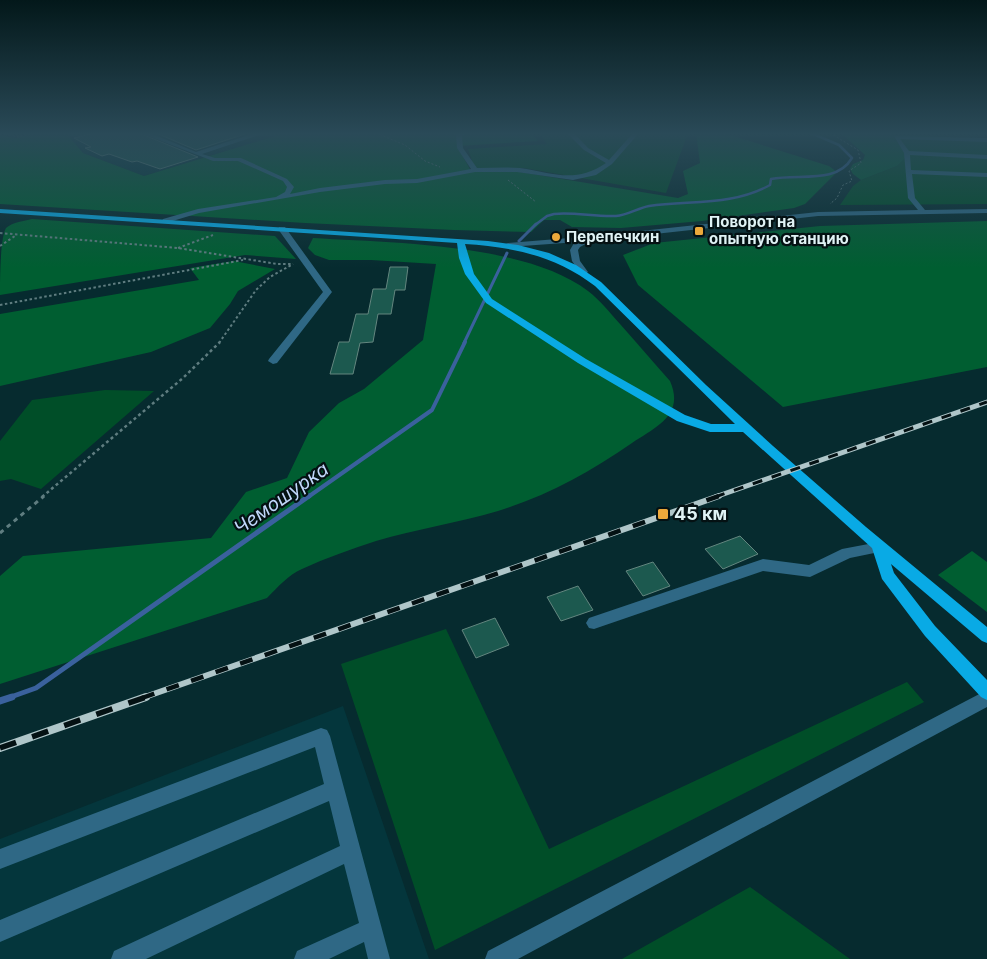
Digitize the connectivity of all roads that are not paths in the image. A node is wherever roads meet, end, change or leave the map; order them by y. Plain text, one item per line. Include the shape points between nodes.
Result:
1 (280, 178) edge
2 (438, 178) edge
3 (909, 178) edge
4 (275, 199) junction
5 (0, 211) edge
6 (922, 211) junction
7 (987, 211) edge
8 (166, 221) junction
9 (282, 229) junction
10 (594, 238) junction
11 (461, 241) junction
12 (508, 245) junction
13 (584, 272) junction
14 (273, 361) dead end
15 (745, 428) junction
16 (879, 548) junction
17 (594, 623) dead end
18 (987, 636) edge
19 (987, 692) edge
20 (987, 698) edge
21 (335, 789) junction
22 (351, 851) junction
23 (0, 859) edge
24 (371, 928) junction
25 (0, 931) edge
26 (122, 959) edge
27 (305, 959) edge
28 (379, 959) edge
29 (496, 959) edge

1 - 4 street via 291,187
2 - 4 street via 320,190
3 - 6 street via 912,198
4 - 8 street via 198,211
5 - 8 main road
6 - 7 street
6 - 10 street via 834,213
8 - 9 main road
9 - 11 main road
9 - 14 street via 328,292
10 - 12 street
10 - 13 street via 577,245 574,250 576,261
11 - 12 main road
11 - 15 main road via 462,256 485,297 582,361 681,418 710,428
12 - 13 main road via 545,254
13 - 15 main road
15 - 16 main road
16 - 17 street via 847,553 810,571 763,565
16 - 18 main road
16 - 19 main road via 887,575 930,630
20 - 29 street
21 - 22 street
21 - 23 street via 321,736
21 - 25 street
22 - 24 street
22 - 26 street
24 - 27 street
24 - 28 street

